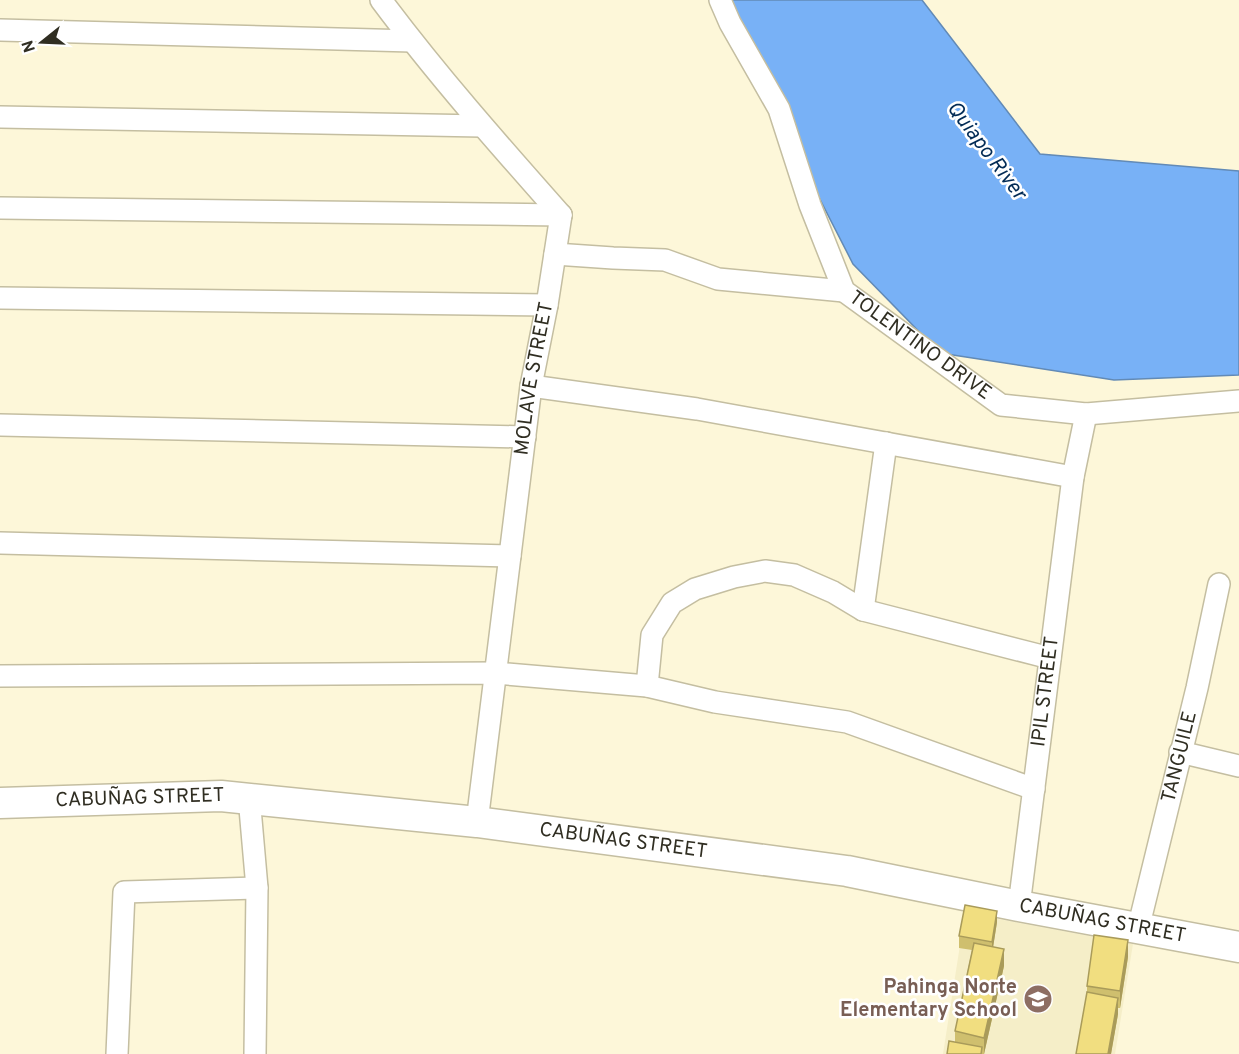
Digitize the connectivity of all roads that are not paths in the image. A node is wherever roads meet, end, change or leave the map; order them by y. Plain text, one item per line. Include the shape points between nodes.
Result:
1 (381, 0) edge
2 (720, 0) edge
3 (0, 30) edge
4 (412, 41) junction
5 (0, 117) edge
6 (482, 126) junction
7 (0, 207) edge
8 (561, 215) junction
9 (555, 254) junction
10 (844, 291) junction
11 (0, 298) edge
12 (547, 305) junction
13 (531, 386) junction
14 (1239, 401) edge
15 (1086, 414) junction
16 (0, 425) edge
17 (525, 437) junction
18 (886, 443) junction
19 (1073, 477) junction
20 (0, 543) edge
21 (510, 556) junction
22 (1219, 584) dead end
23 (863, 610) junction
24 (1050, 658) junction
25 (495, 673) junction
26 (0, 676) edge
27 (646, 686) junction
28 (1180, 752) junction
29 (1239, 766) edge
30 (1034, 789) junction
31 (249, 798) junction
32 (0, 803) edge
33 (477, 822) junction
34 (257, 888) junction
35 (1019, 906) junction
36 (1138, 929) junction
37 (1239, 947) edge
38 (117, 1054) edge
39 (255, 1054) edge

1 - 4 street
2 - 10 street, TOLENTINO DRIVE via 779,109 810,205
3 - 4 street
4 - 6 street
5 - 6 street
6 - 8 street
7 - 8 street
8 - 9 street, MOLAVE STREET
9 - 10 street via 665,260 718,279
9 - 12 street, MOLAVE STREET
10 - 15 street, TOLENTINO DRIVE via 1001,405
11 - 12 street
12 - 13 street, MOLAVE STREET
13 - 17 street, MOLAVE STREET
13 - 18 street
14 - 15 street, TOLENTINO DRIVE
15 - 19 street, IPIL STREET
16 - 17 street
17 - 21 street, MOLAVE STREET
18 - 19 street
18 - 23 street
19 - 24 street, IPIL STREET
20 - 21 street
21 - 25 street, MOLAVE STREET
22 - 28 street, TANGUILE
23 - 24 street
23 - 27 street via 794,575 765,571 695,590 672,603 652,635
24 - 30 street, IPIL STREET
25 - 26 street
25 - 27 street
25 - 33 street, MOLAVE STREET
27 - 30 street via 715,702 847,722
28 - 29 street
28 - 36 street, TANGUILE
30 - 35 street, IPIL STREET
31 - 32 street, CABUÑAG STREET
31 - 33 street, CABUÑAG STREET
31 - 34 street
33 - 35 street, CABUÑAG STREET via 847,872
34 - 38 street via 124,892
34 - 39 street
35 - 36 street, CABUÑAG STREET
36 - 37 street, CABUÑAG STREET

